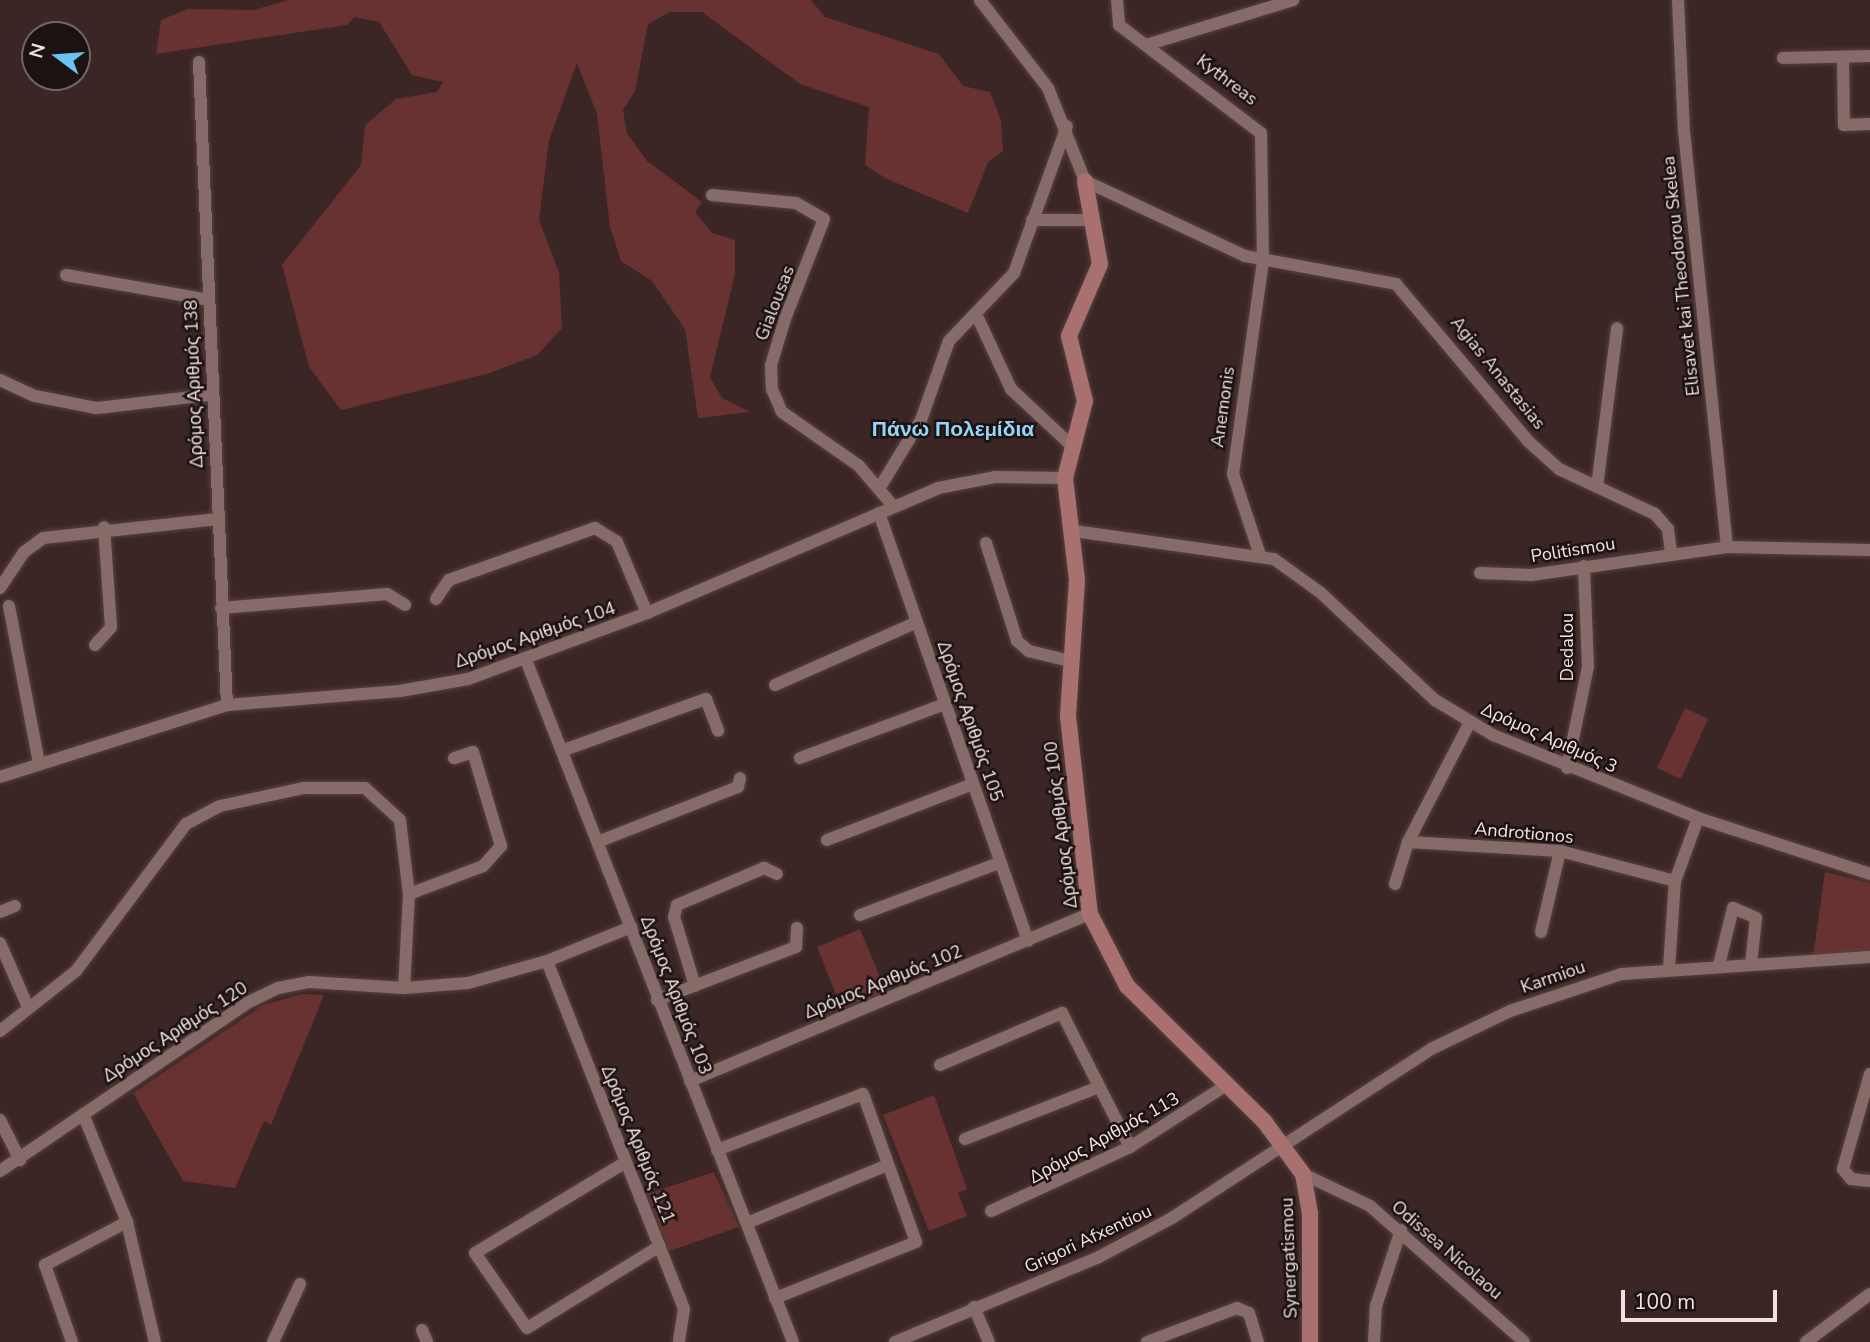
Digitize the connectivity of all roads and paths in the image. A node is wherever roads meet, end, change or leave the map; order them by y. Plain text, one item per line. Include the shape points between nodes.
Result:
1 (980, 0) edge
2 (1117, 0) edge
3 (1293, 0) edge
4 (1678, 0) edge
5 (1146, 45) junction
6 (1870, 56) edge
7 (1843, 57) junction
8 (1783, 58) dead end
9 (199, 62) dead end
10 (1870, 124) edge
11 (1068, 126) junction
12 (1085, 181) junction
13 (712, 195) dead end
14 (1032, 220) junction
15 (1093, 220) junction
16 (1263, 261) junction
17 (66, 275) dead end
18 (209, 300) junction
19 (977, 316) junction
20 (1617, 328) dead end
21 (0, 380) edge
22 (210, 394) junction
23 (1072, 446) junction
24 (1065, 478) junction
25 (1597, 486) junction
26 (880, 487) junction
27 (894, 507) junction
28 (879, 513) junction
29 (218, 519) junction
30 (104, 527) junction
31 (1074, 531) junction
32 (986, 543) dead end
33 (1727, 547) junction
34 (1870, 550) edge
35 (1671, 554) junction
36 (1260, 555) junction
37 (1584, 566) junction
38 (1480, 573) dead end
39 (0, 588) edge
40 (436, 599) dead end
41 (405, 605) dead end
42 (9, 606) dead end
43 (221, 608) junction
44 (647, 613) junction
45 (917, 622) junction
46 (95, 645) dead end
47 (526, 660) junction
48 (1070, 660) junction
49 (775, 685) dead end
50 (945, 704) junction
51 (227, 705) junction
52 (1470, 722) junction
53 (718, 731) dead end
54 (564, 750) junction
55 (454, 758) dead end
56 (800, 758) dead end
57 (39, 764) junction
58 (1567, 768) junction
59 (0, 777) edge
60 (740, 778) dead end
61 (973, 784) junction
62 (1698, 818) junction
63 (827, 839) dead end
64 (600, 841) junction
65 (1408, 842) junction
66 (1560, 851) junction
67 (999, 863) junction
68 (777, 874) dead end
69 (1870, 874) edge
70 (1675, 881) junction
71 (1395, 884) dead end
72 (409, 894) junction
73 (15, 906) dead end
74 (0, 912) edge
75 (1090, 914) junction
76 (860, 915) dead end
77 (631, 927) junction
78 (797, 928) dead end
79 (1541, 932) dead end
80 (1028, 941) junction
81 (0, 943) edge
82 (1870, 957) edge
83 (547, 961) junction
84 (1751, 964) junction
85 (1719, 965) junction
86 (1669, 968) junction
87 (695, 986) junction
88 (404, 988) junction
89 (657, 1000) junction
90 (28, 1007) junction
91 (0, 1031) edge
92 (940, 1065) dead end
93 (1870, 1074) edge
94 (690, 1081) junction
95 (1228, 1084) junction
96 (1099, 1087) junction
97 (83, 1114) junction
98 (0, 1120) edge
99 (965, 1139) dead end
100 (1130, 1147) junction
101 (1286, 1148) junction
102 (717, 1150) junction
103 (20, 1160) junction
104 (626, 1162) junction
105 (888, 1165) junction
106 (0, 1171) edge
107 (1303, 1174) junction
108 (1870, 1181) edge
109 (991, 1211) dead end
110 (127, 1222) junction
111 (747, 1223) junction
112 (1401, 1230) junction
113 (660, 1246) junction
114 (300, 1284) dead end
115 (1870, 1294) edge
116 (775, 1298) junction
117 (974, 1307) junction
118 (72, 1342) edge
119 (155, 1342) edge
120 (273, 1342) edge
121 (679, 1342) edge
122 (793, 1342) edge
123 (895, 1342) edge
124 (989, 1342) edge
125 (1147, 1342) edge
126 (1258, 1342) edge
127 (1310, 1342) edge
128 (1374, 1342) edge
129 (1524, 1342) edge
130 (1806, 1342) edge

1 - 11 street via 1035,67
2 - 5 street, Kythreas via 1115,18
3 - 5 street
4 - 33 street, Elisavet kai Theodorou Skelea via 1684,131
5 - 16 street, Kythreas via 1261,133
6 - 7 street
7 - 8 street
7 - 10 street via 1844,125
9 - 18 street, Δρόμος Αριθμός 138
11 - 12 street
11 - 14 street
12 - 15 main road
12 - 16 street, Agias Anastasias
13 - 26 street, Gialousas via 796,203 824,219 785,319 771,365 772,389 782,412
14 - 15 street
14 - 19 street via 1014,273
15 - 23 main road via 1098,274 1069,336 1085,401
16 - 25 street, Agias Anastasias via 1396,284 1528,441 1559,469
16 - 36 street, Anemonis via 1233,474
17 - 18 street
18 - 22 street, Δρόμος Αριθμός 138
19 - 23 street via 1011,389
19 - 26 street via 949,341 921,420
20 - 25 street
21 - 22 street via 35,397 97,408
22 - 29 street, Δρόμος Αριθμός 138
23 - 24 main road
24 - 27 street, Δρόμος Αριθμός 104 via 967,481
24 - 31 main road, Δρόμος Αριθμός 100
25 - 35 street, Agias Anastasias via 1663,520
26 - 27 street, Gialousas
27 - 28 street, Δρόμος Αριθμός 104
28 - 44 street, Δρόμος Αριθμός 104
28 - 45 street, Δρόμος Αριθμός 105
29 - 30 street
29 - 43 street, Δρόμος Αριθμός 138
30 - 39 street via 43,538 24,552
30 - 46 street via 111,627
31 - 36 street via 1173,549
31 - 48 main road, Δρόμος Αριθμός 100
32 - 48 street via 1017,641 1029,651
33 - 34 street
33 - 35 street
35 - 37 street, Politismou
36 - 52 street, Δρόμος Αριθμός 3 via 1311,584 1435,701
37 - 38 street, Politismou via 1531,575
37 - 58 street, Dedalou via 1588,667
40 - 44 street via 449,580 595,528 617,542
41 - 43 street via 387,594
42 - 57 street
43 - 51 street, Δρόμος Αριθμός 138
44 - 47 street, Δρόμος Αριθμός 104
45 - 49 street
45 - 50 street, Δρόμος Αριθμός 105
47 - 51 street, Δρόμος Αριθμός 104 via 400,691
47 - 54 street, Δρόμος Αριθμός 103
48 - 75 main road, Δρόμος Αριθμός 100 via 1068,716
50 - 56 street
50 - 61 street, Δρόμος Αριθμός 105
51 - 57 street, Δρόμος Αριθμός 104
52 - 58 street, Δρόμος Αριθμός 3
52 - 65 street
53 - 54 street via 706,699
54 - 64 street, Δρόμος Αριθμός 103
55 - 72 street via 473,752 503,841 483,866
57 - 59 street, Δρόμος Αριθμός 104
58 - 62 street, Δρόμος Αριθμός 3
60 - 64 street via 738,787
61 - 63 street
61 - 67 street, Δρόμος Αριθμός 105
62 - 69 street, Δρόμος Αριθμός 3
62 - 70 street
64 - 77 street, Δρόμος Αριθμός 103
65 - 66 street, Androtionos
65 - 71 street
66 - 70 street, Androtionos
66 - 79 street
67 - 76 street
67 - 80 street, Δρόμος Αριθμός 105
68 - 87 street via 764,869 677,905 674,917
70 - 86 street
72 - 88 street
72 - 90 street via 400,820 365,788 304,788 220,806 186,824 161,849 111,930 76,971
73 - 74 street
75 - 80 street, Δρόμος Αριθμός 102
75 - 95 main road, Δρόμος Αριθμός 100 via 1126,986
77 - 83 street, Δρόμος Αριθμός 120
77 - 89 street, Δρόμος Αριθμός 103
78 - 87 street via 796,947
80 - 94 street, Δρόμος Αριθμός 102
81 - 90 street
82 - 84 street, Karmiou
83 - 88 street, Δρόμος Αριθμός 120 via 468,983
83 - 104 street, Δρόμος Αριθμός 121
84 - 85 street, Karmiou
84 - 85 street via 1756,918 1733,908
85 - 86 street, Karmiou
86 - 101 street, Karmiou via 1580,985 1499,1016 1432,1049
87 - 89 street
88 - 97 street, Δρόμος Αριθμός 120 via 309,982 278,988
89 - 94 street, Δρόμος Αριθμός 103
90 - 91 street
92 - 96 street via 1062,1013
93 - 108 street via 1843,1169 1851,1179
94 - 102 street, Δρόμος Αριθμός 103
95 - 100 street, Δρόμος Αριθμός 113
95 - 101 main road, Δρόμος Αριθμός 100
96 - 99 street
96 - 100 street
97 - 103 street, Δρόμος Αριθμός 120
97 - 110 street
98 - 103 street
100 - 109 street, Δρόμος Αριθμός 113
101 - 107 main road, Δρόμος Αριθμός 100
101 - 117 street, Grigori Afxentiou via 1099,1257
102 - 105 street via 863,1094
102 - 111 street, Δρόμος Αριθμός 103
103 - 106 street, Δρόμος Αριθμός 120
104 - 113 street, Δρόμος Αριθμός 121
104 - 113 street via 475,1253 527,1328
105 - 111 street
105 - 116 street via 916,1242
107 - 112 street, Odissea Nicolaou via 1370,1206
107 - 127 main road, Synergatismou via 1310,1213
110 - 118 street via 45,1265
110 - 119 street
111 - 116 street, Δρόμος Αριθμός 103
112 - 128 street via 1376,1306
112 - 129 street, Odissea Nicolaou
113 - 121 street, Δρόμος Αριθμός 121 via 684,1309
114 - 120 street
115 - 130 street
116 - 122 street, Δρόμος Αριθμός 103
117 - 123 street, Grigori Afxentiou
117 - 124 street
125 - 126 street via 1237,1308 1249,1313

